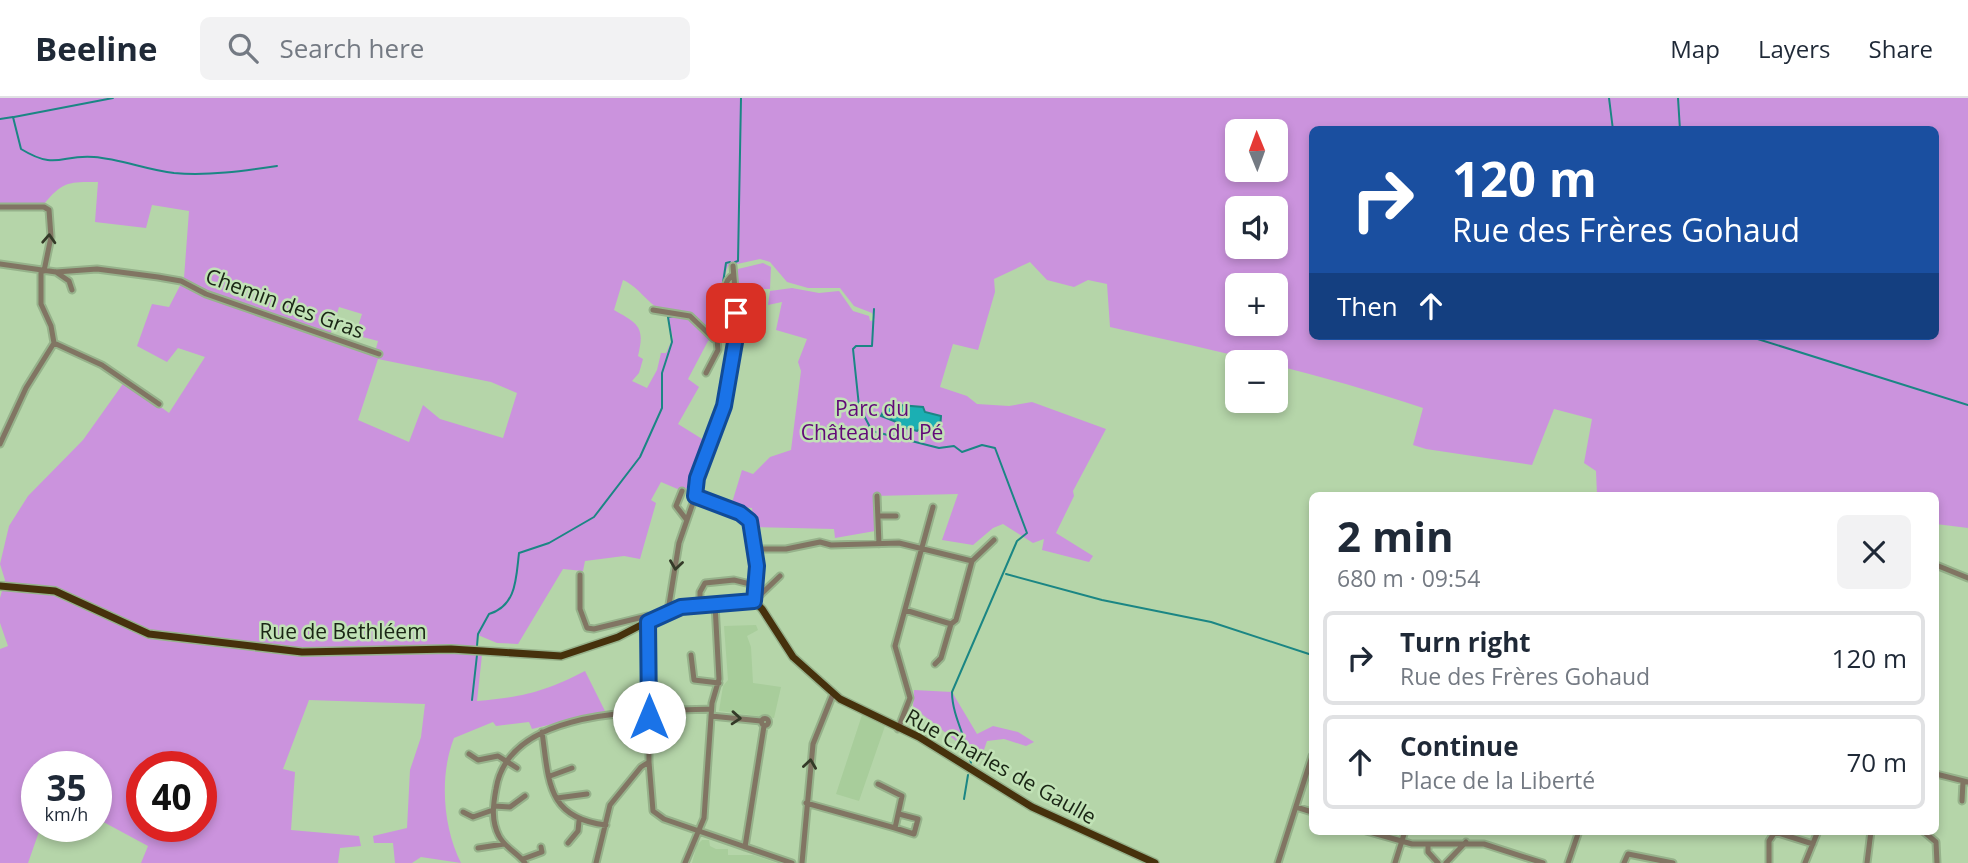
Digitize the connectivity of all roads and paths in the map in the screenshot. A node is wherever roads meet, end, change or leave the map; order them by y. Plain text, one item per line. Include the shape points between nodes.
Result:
1 (0, 206) edge
2 (0, 264) edge
3 (733, 267) dead end
4 (43, 271) junction
5 (56, 272) junction
6 (733, 275) junction
7 (72, 290) dead end
8 (653, 310) dead end
9 (716, 340) junction
10 (54, 343) junction
11 (379, 354) dead end
12 (706, 373) dead end
13 (159, 404) dead end
14 (0, 444) edge
15 (682, 491) dead end
16 (695, 496) junction
17 (877, 496) dead end
18 (933, 507) dead end
19 (878, 516) junction
20 (896, 516) dead end
21 (686, 519) junction
22 (994, 540) dead end
23 (878, 544) junction
24 (922, 547) junction
25 (755, 549) junction
26 (972, 561) junction
27 (1939, 566) edge
28 (580, 575) dead end
29 (780, 576) dead end
30 (1968, 578) edge
31 (754, 585) junction
32 (0, 586) edge
33 (754, 601) junction
34 (715, 604) junction
35 (701, 605) junction
36 (905, 610) junction
37 (668, 611) junction
38 (651, 620) junction
39 (951, 625) junction
40 (691, 655) dead end
41 (936, 664) dead end
42 (719, 683) junction
43 (833, 694) junction
44 (649, 712) junction
45 (711, 713) junction
46 (626, 714) junction
47 (628, 721) dead end
48 (898, 729) junction
49 (542, 732) junction
50 (469, 754) dead end
51 (505, 761) junction
52 (649, 762) junction
53 (1309, 766) edge
54 (517, 768) dead end
55 (572, 768) dead end
56 (649, 769) junction
57 (634, 775) junction
58 (1939, 775) edge
59 (550, 776) junction
60 (1965, 782) edge
61 (878, 784) dead end
62 (587, 794) dead end
63 (525, 796) dead end
64 (557, 798) junction
65 (1962, 801) dead end
66 (806, 803) junction
67 (1296, 807) junction
68 (494, 808) junction
69 (463, 811) dead end
70 (1309, 811) edge
71 (899, 814) junction
72 (579, 821) junction
73 (606, 825) junction
74 (895, 828) junction
75 (700, 832) junction
76 (1379, 835) edge
77 (1404, 835) edge
78 (1578, 835) edge
79 (1773, 835) edge
80 (1784, 835) edge
81 (1816, 835) edge
82 (1870, 835) edge
83 (1928, 835) edge
84 (1402, 842) junction
85 (1466, 842) junction
86 (568, 843) dead end
87 (505, 844) junction
88 (1813, 844) junction
89 (1428, 846) junction
90 (541, 847) dead end
91 (745, 847) junction
92 (478, 848) dead end
93 (524, 861) edge
94 (596, 863) edge
95 (685, 863) edge
96 (792, 863) edge
97 (802, 863) edge
98 (1155, 863) edge
99 (1278, 863) edge
100 (1395, 863) edge
101 (1438, 863) edge
102 (1446, 863) edge
103 (1543, 863) edge
104 (1568, 863) edge
105 (1624, 863) edge
106 (1673, 863) edge
107 (1769, 863) edge
108 (1805, 863) edge
109 (1867, 863) edge
110 (1937, 863) edge

4 -> 1 street via 51,237 49,210
2 - 4 street, Chemin des Gras
3 - 6 street
4 - 5 street, Chemin des Gras
4 - 10 street via 41,304
5 - 7 street via 69,281
5 - 11 street, Chemin des Gras via 97,268 181,281 206,294
6 - 9 street via 726,285 723,331
6 - 16 street via 738,325 734,354 724,406 697,478
8 - 9 street via 690,316
9 - 12 street via 718,350
10 - 13 street via 102,365
10 - 14 street
15 - 21 street via 676,506
16 - 21 street
16 - 25 street via 747,516
17 - 19 street
18 - 24 street
19 - 20 street
19 - 23 street
21 -> 37 street
22 - 26 street
23 - 24 street
23 - 25 street via 820,542
24 - 26 street
24 - 36 street
25 - 31 street
26 - 39 street
27 - 30 street
28 - 38 street via 580,608 587,628 647,616
29 - 33 street
31 - 33 street
31 - 35 street via 734,580 705,583
32 - 38 main road, Rue de Bethléem via 69,596 149,634 287,652 451,649 549,657 590,648
33 - 34 main road, Rue de Bethléem
33 - 43 main road, Rue Charles de Gaulle via 793,657
34 - 35 main road, Rue de Bethléem
34 - 42 street
35 - 37 main road, Rue de Bethléem
36 - 39 street
36 - 48 street via 895,646 910,698
37 - 38 main road, Rue de Bethléem
38 - 44 street
39 - 41 street
40 - 42 street via 694,680
42 - 45 street
43 - 48 main road, Rue Charles de Gaulle
66 -> 43 street via 813,744
44 - 45 street
44 - 46 street
44 - 52 street
45 - 75 street
45 -> 91 street via 763,723
46 - 47 street
46 - 49 street
48 - 98 main road, Rue Charles de Gaulle via 919,737 1032,807
49 - 51 street
49 - 59 street
50 - 51 street via 475,759 494,756
51 - 54 street
51 - 68 street
52 - 56 street
52 - 57 street
53 - 67 street
55 - 59 street
56 - 57 street
56 - 75 street via 653,811
57 - 73 street via 610,805
58 - 60 street
59 - 64 street
60 - 65 street
61 - 71 street via 902,796
62 - 64 street
63 - 68 street via 510,807
64 - 72 street
66 - 74 street
66 - 97 street
67 - 70 street
67 - 99 street
68 - 69 street via 473,817
68 - 87 street via 494,826
71 - 74 street
71 - 74 street via 918,819 914,834
72 - 73 street
72 - 86 street via 578,831
73 - 94 street
75 - 91 street
75 - 95 street via 691,842
76 - 84 street
77 - 84 street
78 - 104 street
79 - 107 street
80 - 88 street
81 - 88 street
82 - 109 street
83 - 110 street via 1936,842
84 - 89 street
84 - 100 street
85 - 89 street
85 - 102 street
85 - 103 street
87 - 92 street
87 - 93 street
88 - 108 street
89 - 101 street
90 - 93 street via 542,852
91 - 96 street
105 - 106 street via 1628,854

